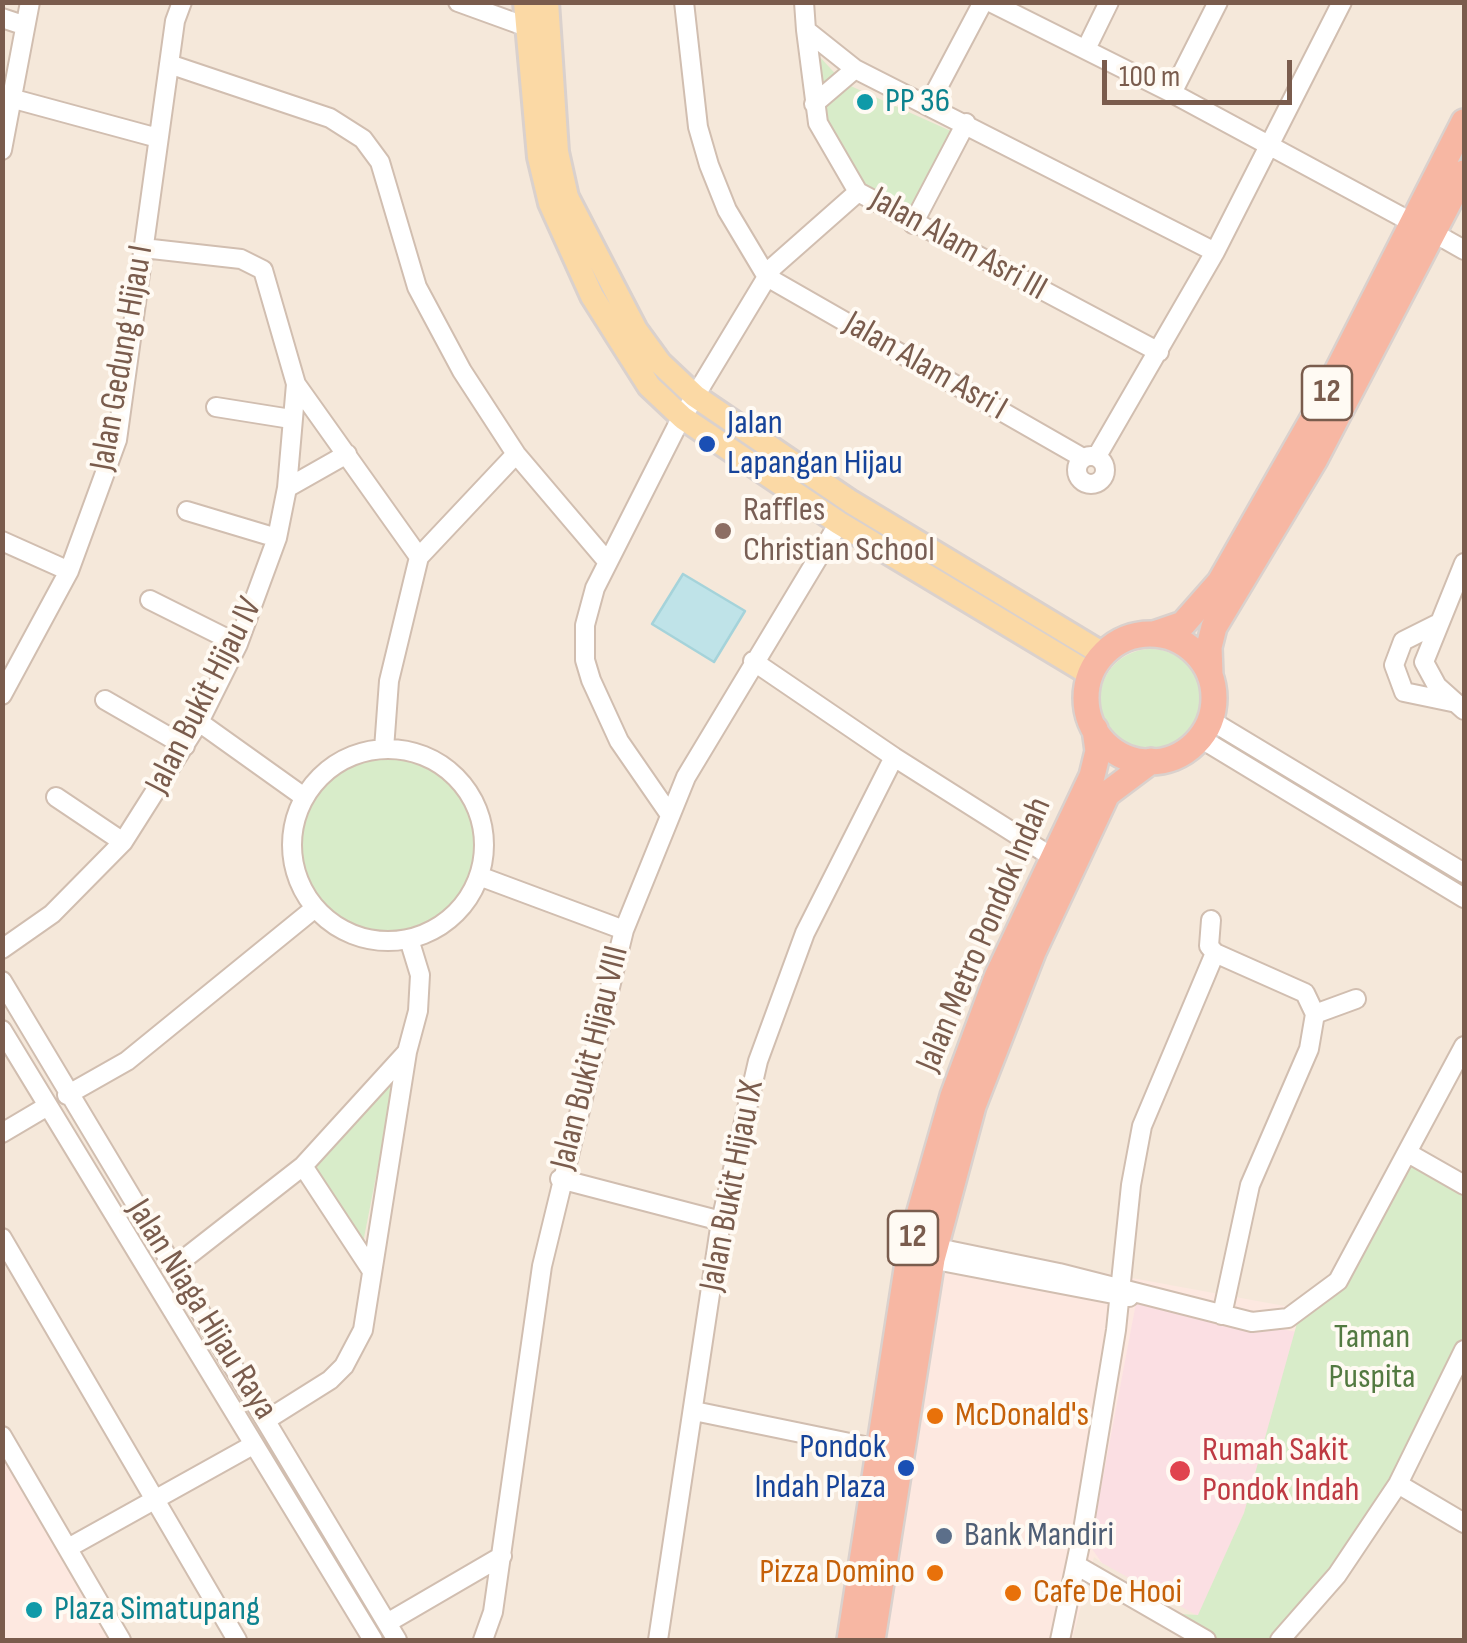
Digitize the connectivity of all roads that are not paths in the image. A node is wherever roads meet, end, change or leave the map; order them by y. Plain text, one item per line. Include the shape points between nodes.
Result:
1 (30, 2) edge
2 (182, 2) edge
3 (458, 2) edge
4 (525, 2) edge
5 (547, 2) edge
6 (684, 2) edge
7 (804, 2) edge
8 (986, 2) edge
9 (1108, 2) edge
10 (1218, 2) edge
11 (1342, 2) edge
12 (2, 18) edge
13 (23, 26) junction
14 (527, 27) junction
15 (806, 30) junction
16 (1086, 49) junction
17 (169, 64) junction
18 (855, 69) junction
19 (1172, 93) junction
20 (14, 99) junction
21 (814, 104) junction
22 (929, 104) junction
23 (1464, 122) edge
24 (966, 123) junction
25 (158, 138) junction
26 (1271, 146) junction
27 (2, 150) edge
28 (1464, 172) edge
29 (858, 192) junction
30 (913, 224) junction
31 (1424, 228) junction
32 (143, 248) junction
33 (1464, 250) edge
34 (1215, 252) junction
35 (768, 276) junction
36 (1158, 352) junction
37 (296, 384) junction
38 (695, 396) junction
39 (216, 407) dead end
40 (683, 418) junction
41 (291, 419) junction
42 (347, 454) junction
43 (516, 454) junction
44 (286, 488) junction
45 (186, 511) dead end
46 (839, 523) junction
47 (276, 538) junction
48 (2, 541) edge
49 (419, 558) junction
50 (606, 560) junction
51 (1464, 563) edge
52 (69, 571) junction
53 (150, 600) dead end
54 (1437, 624) junction
55 (1154, 634) junction
56 (238, 644) junction
57 (1070, 649) junction
58 (753, 660) junction
59 (1097, 664) junction
60 (1210, 675) junction
61 (2, 695) edge
62 (106, 700) dead end
63 (1458, 706) edge
64 (198, 722) junction
65 (1094, 729) junction
66 (1205, 729) junction
67 (1241, 738) junction
68 (185, 746) junction
69 (384, 750) junction
70 (1229, 755) junction
71 (894, 758) junction
72 (1151, 761) junction
73 (56, 797) dead end
74 (304, 797) junction
75 (668, 812) junction
76 (123, 842) junction
77 (1052, 857) junction
78 (1464, 873) edge
79 (479, 876) junction
80 (1464, 898) edge
81 (315, 908) junction
82 (1210, 920) dead end
83 (624, 930) junction
84 (409, 938) junction
85 (2, 948) edge
86 (1214, 953) junction
87 (2, 981) edge
88 (1356, 999) dead end
89 (1315, 1014) junction
90 (30, 1030) junction
91 (6, 1036) edge
92 (1464, 1046) edge
93 (407, 1052) junction
94 (67, 1095) junction
95 (46, 1107) junction
96 (2, 1132) edge
97 (1408, 1153) junction
98 (303, 1166) junction
99 (560, 1178) junction
100 (1464, 1185) edge
101 (720, 1221) junction
102 (2, 1238) edge
103 (922, 1251) junction
104 (174, 1266) junction
105 (372, 1270) junction
106 (1119, 1293) junction
107 (1222, 1315) junction
108 (1464, 1350) edge
109 (694, 1411) junction
110 (268, 1419) junction
111 (2, 1436) edge
112 (253, 1445) junction
113 (878, 1449) junction
114 (1398, 1484) junction
115 (157, 1503) junction
116 (1464, 1522) edge
117 (339, 1540) junction
118 (68, 1548) junction
119 (319, 1551) junction
120 (502, 1556) junction
121 (1076, 1565) junction
122 (387, 1623) junction
123 (1058, 1639) edge
124 (121, 1640) edge
125 (238, 1640) edge
126 (373, 1640) edge
127 (398, 1640) edge
128 (483, 1640) edge
129 (658, 1640) edge
130 (850, 1640) edge
131 (872, 1640) edge
132 (1206, 1640) edge
133 (1280, 1640) edge

1 - 13 street
2 - 17 street, Jalan Gedung Hijau I
3 - 14 street
4 - 14 main road
5 - 38 main road via 557,152 568,197 636,330
6 - 35 street via 698,127 709,165 727,210
7 - 15 street, Jalan Alam Asri III
8 - 16 street
8 - 22 street
9 - 16 street
10 - 19 street
11 - 26 street, Jalan Alam Asri I
12 - 13 street
13 - 20 street
14 - 40 main road via 550,203 624,349 649,386
15 - 18 street
15 - 21 street, Jalan Alam Asri III
16 - 19 street
17 - 25 street, Jalan Gedung Hijau I
17 - 43 street via 330,118 363,139 380,162 430,317
18 - 21 street
18 - 22 street
19 - 26 street
20 - 25 street
20 - 27 street
21 - 29 street, Jalan Alam Asri III via 829,147
22 - 24 street
23 - 31 highway, 12
24 - 30 street
24 - 34 street
25 - 32 street, Jalan Gedung Hijau I
26 - 31 street
26 - 34 street, Jalan Alam Asri I
28 - 31 highway, 12
29 - 30 street, Jalan Alam Asri III
29 - 35 street
30 - 36 street, Jalan Alam Asri III
31 - 33 street
31 - 55 highway, 12 via 1220,582 1183,624
31 - 60 highway, 12 via 1315,459 1214,627
32 - 37 street via 241,260 262,270
32 - 52 street, Jalan Gedung Hijau I via 117,440
34 - 36 street, Jalan Alam Asri I
35 - 36 street, Jalan Alam Asri I via 1090,457
35 - 38 street
37 - 41 street, Jalan Bukit Hijau IV
37 - 42 street
38 - 40 street
38 - 57 main road
39 - 41 street
40 - 46 main road
40 - 50 street
41 - 44 street, Jalan Bukit Hijau IV
42 - 44 street
42 - 49 street
43 - 49 street
43 - 50 street
44 - 47 street, Jalan Bukit Hijau IV
45 - 47 street
46 - 57 main road
46 - 58 street, Jalan Bukit Hijau VIII
47 - 56 street, Jalan Bukit Hijau IV
48 - 52 street
49 - 69 street via 389,681
50 - 75 street via 585,625 585,660 600,709
51 - 54 street
52 - 61 street, Jalan Gedung Hijau I
53 - 56 street
54 - 63 street via 1424,662
54 - 63 street via 1403,641 1394,665 1404,692
55 - 59 highway, 12 via 1121,641
55 - 60 highway via 1188,647
56 - 64 street, Jalan Bukit Hijau IV
57 - 59 main road
58 - 71 street
58 - 75 street, Jalan Bukit Hijau VIII
59 - 65 highway, 12 via 1086,702
60 - 66 highway, 12 via 1214,698
62 - 68 street
64 - 68 street, Jalan Bukit Hijau IV
64 - 74 street
65 - 72 highway via 1122,755
65 - 77 highway, Jalan Metro Pondok Indah / 12 via 1092,776
66 - 67 street
66 - 70 street
66 - 72 highway, 12 via 1183,752
67 - 70 street
67 - 78 street
68 - 76 street, Jalan Bukit Hijau IV
69 - 74 street via 346,758
69 - 79 street via 429,758 465,788 483,830
70 - 80 street
71 - 77 street
71 - 101 street, Jalan Bukit Hijau IX via 804,933 778,1001
72 - 103 highway, Jalan Metro Pondok Indah / 12 via 1107,794 1028,964
73 - 76 street
74 - 81 street via 292,854
75 - 83 street, Jalan Bukit Hijau VIII
76 - 85 street, Jalan Bukit Hijau IV via 52,914
77 - 103 highway, Jalan Metro Pondok Indah / 12 via 968,1055
79 - 83 street
79 - 84 street via 452,916
81 - 84 street via 368,939
81 - 94 street via 127,1061
82 - 86 street
83 - 99 street, Jalan Bukit Hijau VIII
84 - 93 street via 420,975
86 - 89 street via 1305,993
86 - 106 street via 1142,1126
87 - 90 street, Jalan Niaga Hijau Raya
88 - 89 street
89 - 107 street via 1309,1049 1250,1185
90 - 91 street
90 - 94 street, Jalan Niaga Hijau Raya
91 - 95 street, Jalan Niaga Hijau Raya
92 - 97 street
93 - 98 street
93 - 105 street
94 - 104 street, Jalan Niaga Hijau Raya
95 - 96 street
95 - 112 street, Jalan Niaga Hijau Raya
97 - 100 street
97 - 107 street via 1334,1286 1288,1318
98 - 104 street
98 - 105 street
99 - 101 street
99 - 120 street, Jalan Bukit Hijau VIII
101 - 109 street, Jalan Bukit Hijau IX
102 - 115 street
103 - 106 street
103 - 113 highway, Jalan Metro Pondok Indah / 12
103 - 131 highway, Jalan Metro Pondok Indah / 12
104 - 110 street, Jalan Niaga Hijau Raya
105 - 110 street via 362,1330 344,1366
106 - 107 street
106 - 121 street
108 - 114 street
109 - 113 street
109 - 129 street, Jalan Bukit Hijau IX
110 - 117 street, Jalan Niaga Hijau Raya
111 - 118 street
112 - 115 street
112 - 119 street, Jalan Niaga Hijau Raya
113 - 130 highway, Jalan Metro Pondok Indah / 12
114 - 116 street
114 - 133 street via 1337,1576
115 - 118 street
115 - 125 street
117 - 119 street
117 - 122 street, Jalan Niaga Hijau Raya
118 - 124 street
119 - 126 street, Jalan Niaga Hijau Raya
120 - 122 street
120 - 128 street, Jalan Bukit Hijau VIII
121 - 123 street
121 - 132 street
122 - 127 street, Jalan Niaga Hijau Raya

